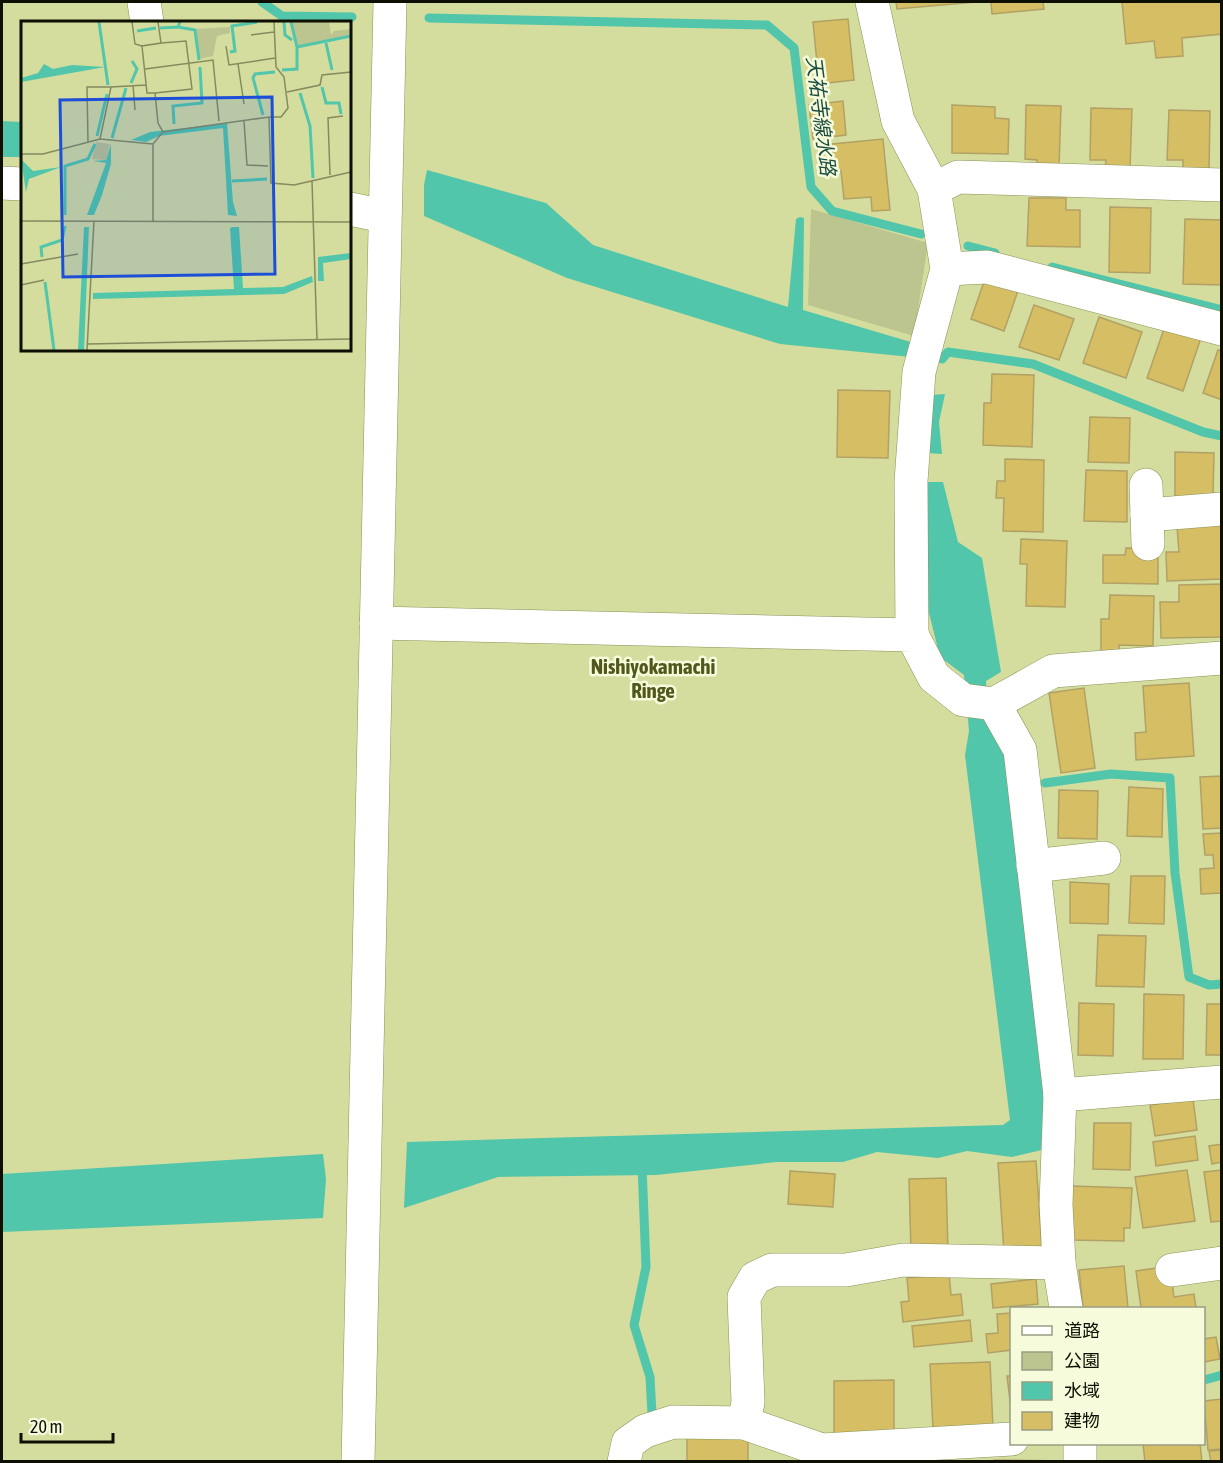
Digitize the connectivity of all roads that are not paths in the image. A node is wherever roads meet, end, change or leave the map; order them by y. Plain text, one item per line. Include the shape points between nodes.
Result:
1 (144, 2) edge
2 (390, 2) edge
3 (872, 2) edge
4 (147, 21) edge
5 (2, 183) edge
6 (21, 184) edge
7 (1221, 185) edge
8 (934, 189) junction
9 (351, 209) edge
10 (384, 216) junction
11 (947, 269) junction
12 (1221, 328) edge
13 (1221, 509) edge
14 (1147, 515) dead end
15 (376, 623) junction
16 (912, 635) junction
17 (1221, 658) edge
18 (979, 702) junction
19 (1104, 858) dead end
20 (1033, 866) junction
21 (1221, 1082) edge
22 (1060, 1095) junction
23 (1059, 1263) junction
24 (1221, 1263) edge
25 (1172, 1270) dead end
26 (1066, 1307) edge
27 (744, 1423) junction
28 (1010, 1439) edge
29 (1080, 1445) edge
30 (358, 1461) edge
31 (624, 1461) edge
32 (1080, 1461) edge

1 - 4 street
2 - 10 street
3 - 8 street via 898,121
5 - 6 street
7 - 8 street via 958,177
8 - 11 street
9 - 10 street
10 - 15 street
11 - 12 street via 987,267
11 - 16 street via 922,354 910,481
13 - 14 street
15 - 16 street
15 - 30 street
16 - 18 street via 934,677
17 - 18 street via 1053,671
18 - 20 street via 1020,750
19 - 20 street
20 - 22 street
21 - 22 street
22 - 23 street via 1056,1204
23 - 26 street
23 - 27 street via 903,1260 846,1270 772,1270 755,1278 744,1297 748,1402
24 - 25 street
27 - 28 street via 822,1450
27 - 31 street via 673,1422 645,1431 628,1443
29 - 32 street

